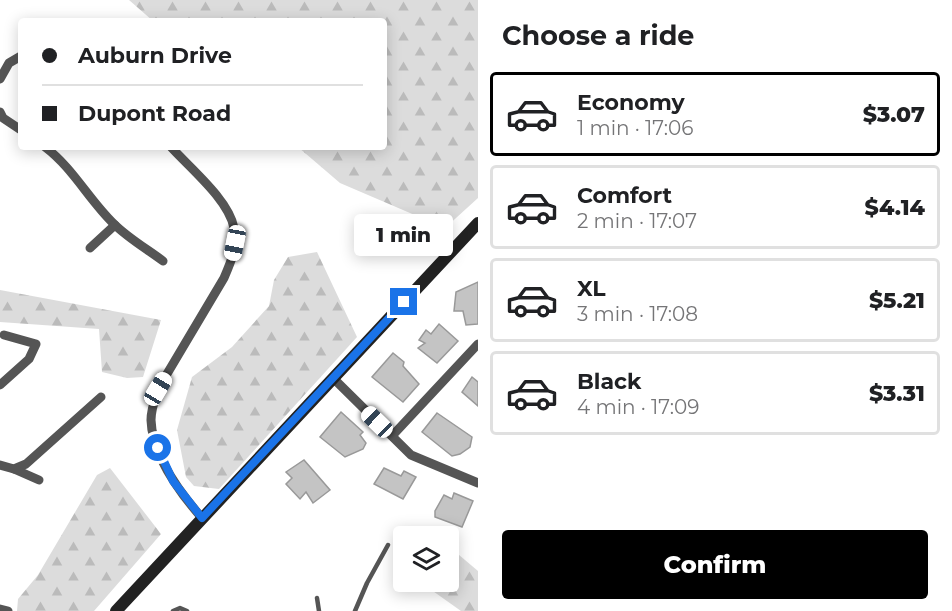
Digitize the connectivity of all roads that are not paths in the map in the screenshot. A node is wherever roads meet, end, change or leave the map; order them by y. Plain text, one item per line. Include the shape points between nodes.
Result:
1 (18, 58) edge
2 (0, 79) edge
3 (0, 112) edge
4 (18, 128) edge
5 (49, 150) edge
6 (174, 150) edge
7 (478, 223) edge
8 (115, 225) junction
9 (90, 248) dead end
10 (163, 261) dead end
11 (4, 335) dead end
12 (478, 344) edge
13 (333, 378) junction
14 (0, 385) edge
15 (101, 397) dead end
16 (392, 436) junction
17 (0, 465) edge
18 (14, 469) junction
19 (39, 480) dead end
20 (478, 483) edge
21 (202, 518) junction
22 (388, 545) dead end
23 (317, 598) dead end
24 (0, 609) edge
25 (9, 611) edge
26 (116, 611) edge
27 (173, 611) edge
28 (187, 611) edge
29 (320, 611) edge
30 (355, 611) edge

1 - 2 street via 9,63
3 - 4 street
5 - 8 street
6 - 21 street via 221,201 235,229 232,260 158,389 151,422 173,481
7 - 13 street
8 - 9 street
8 - 10 street
11 - 14 street via 36,344 29,359
12 - 16 street
13 - 16 street
13 - 21 street
15 - 18 street via 26,464
16 - 20 street via 411,455
17 - 18 street
18 - 19 street
21 - 26 street
22 - 30 lane
23 - 29 lane
24 - 25 street
27 - 28 lane

